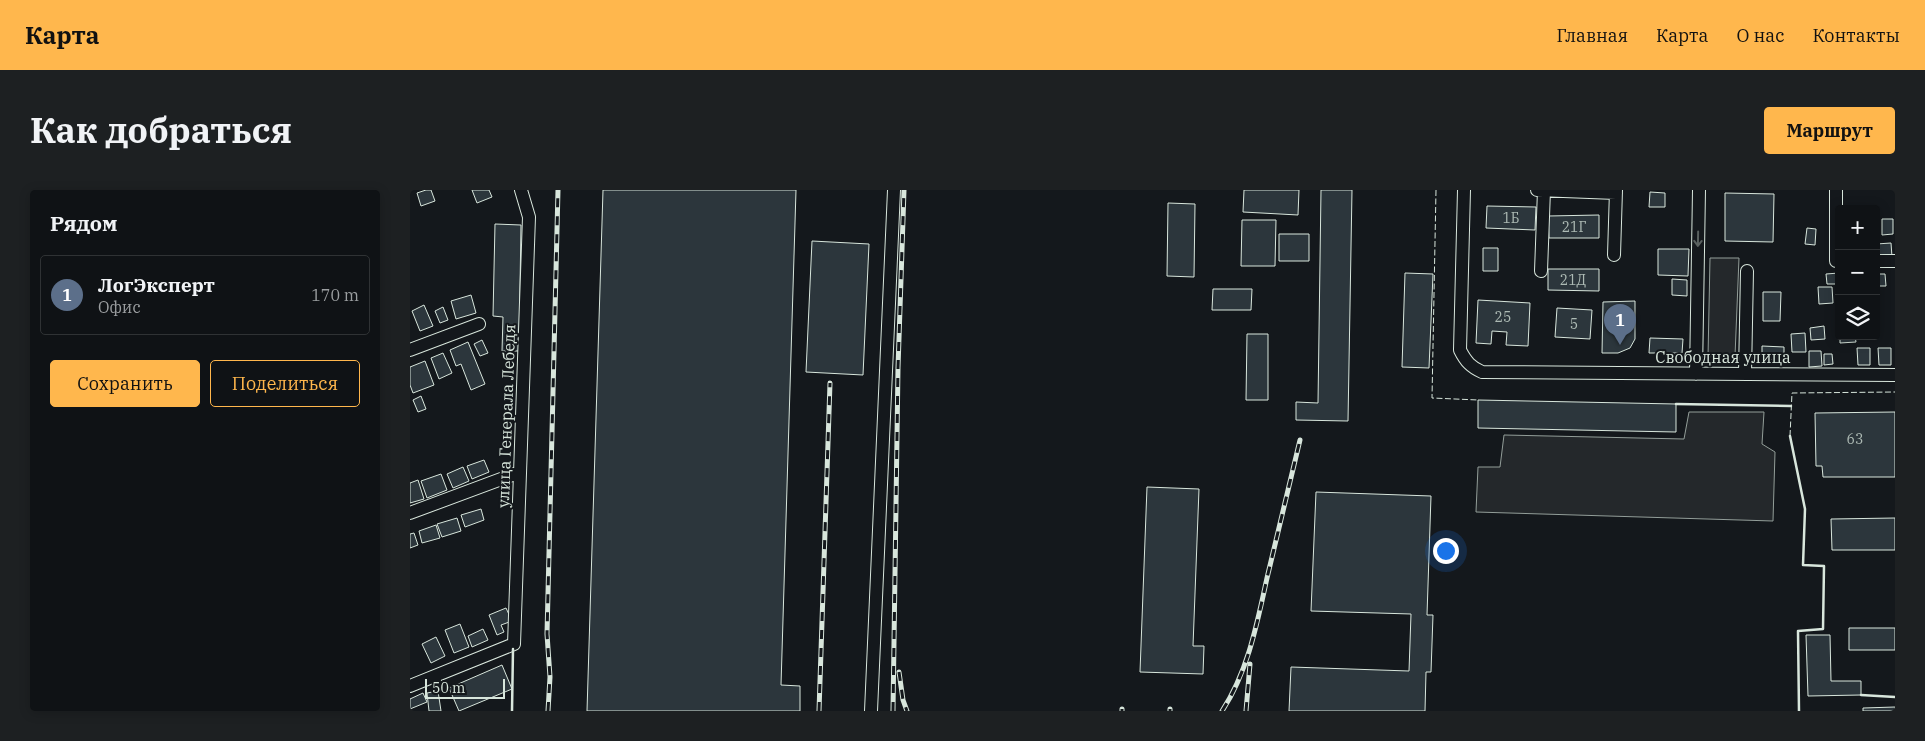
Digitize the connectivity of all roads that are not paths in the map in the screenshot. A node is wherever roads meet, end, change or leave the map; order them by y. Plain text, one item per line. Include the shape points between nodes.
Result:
1 (521, 190) edge
2 (894, 190) edge
3 (1464, 190) edge
4 (1537, 190) edge
5 (1544, 190) edge
6 (1699, 190) edge
7 (1836, 190) edge
8 (1616, 191) edge
9 (1836, 250) edge
10 (1614, 254) dead end
11 (1880, 261) edge
12 (1895, 261) edge
13 (1747, 270) dead end
14 (1541, 271) dead end
15 (479, 324) dead end
16 (410, 350) edge
17 (1696, 374) junction
18 (1745, 374) junction
19 (1895, 375) edge
20 (520, 472) junction
21 (410, 513) edge
22 (410, 686) edge
23 (871, 711) edge

1 - 20 street, улица Генерала Лебедя via 529,217
2 - 23 street
3 - 17 street, Свободная улица via 1460,350 1472,367 1482,372
4 - 5 street
5 - 8 street
5 - 14 street
6 -> 17 street
7 - 9 street
8 - 10 street
11 - 12 street
13 - 18 street
15 - 16 street
17 - 18 street, Свободная улица
18 - 19 street, Свободная улица
20 - 21 street
20 - 22 street, улица Генерала Лебедя via 514,644

